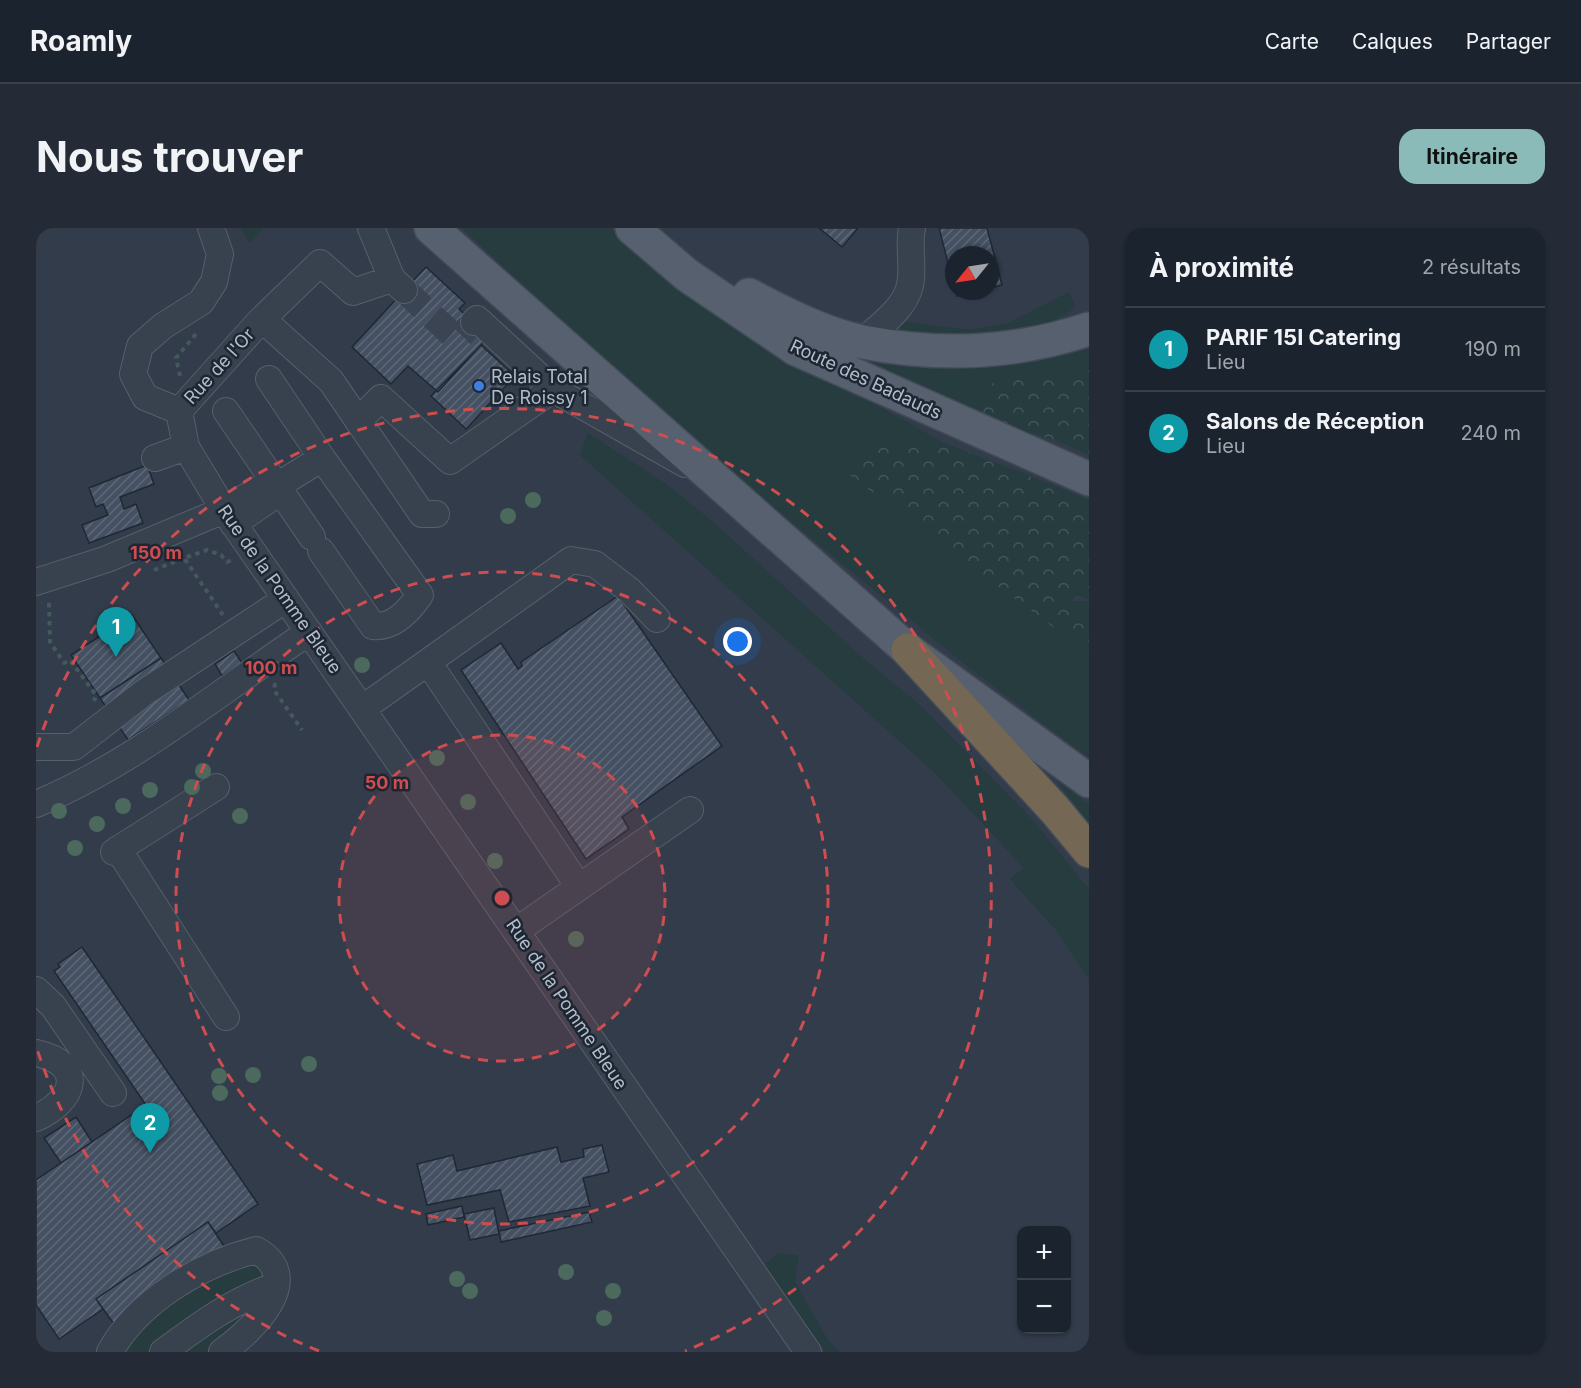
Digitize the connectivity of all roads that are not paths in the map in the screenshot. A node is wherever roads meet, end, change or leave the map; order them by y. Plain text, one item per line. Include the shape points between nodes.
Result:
1 (211, 228) edge
2 (371, 228) edge
3 (431, 228) edge
4 (632, 228) edge
5 (912, 228) edge
6 (656, 250) junction
7 (1089, 312) edge
8 (261, 320) junction
9 (474, 322) dead end
10 (1089, 329) edge
11 (1052, 341) junction
12 (862, 342) junction
13 (269, 379) dead end
14 (553, 389) junction
15 (179, 411) junction
16 (226, 411) dead end
17 (358, 421) junction
18 (186, 447) junction
19 (154, 458) dead end
20 (322, 458) junction
21 (1089, 479) edge
22 (720, 483) junction
23 (277, 486) junction
24 (435, 514) dead end
25 (228, 517) junction
26 (40, 581) edge
27 (286, 599) junction
28 (657, 619) dead end
29 (309, 632) junction
30 (908, 650) junction
31 (428, 662) junction
32 (363, 708) junction
33 (36, 747) edge
34 (1089, 781) edge
35 (216, 787) dead end
36 (36, 804) edge
37 (690, 810) dead end
38 (1089, 851) edge
39 (579, 887) junction
40 (516, 931) junction
41 (36, 990) edge
42 (226, 1017) dead end
43 (36, 1053) edge
44 (113, 1093) dead end
45 (36, 1118) edge
46 (275, 1286) junction
47 (110, 1352) edge
48 (163, 1352) edge
49 (222, 1352) edge
50 (808, 1352) edge

1 - 15 street via 220,254 214,282 201,302 140,346 133,374 145,397
2 - 8 street, Rue de l'Or via 398,284 353,292 320,263
3 - 22 main road
4 - 6 main road, Route des Badauds
5 - 12 street via 911,284 903,303
6 - 12 main road via 794,318
6 - 21 main road, Route des Badauds via 796,349
7 - 11 street
8 - 15 street, Rue de l'Or
8 - 17 street via 331,381
9 - 14 street via 477,319
10 - 11 main road
11 - 12 main road via 1005,350 954,352
13 - 20 street
14 - 17 street via 450,461 381,398
14 - 22 street
15 - 18 street, Rue de la Pomme Bleue
16 - 23 street
17 - 24 street via 422,514
18 - 19 street
18 - 25 street, Rue de la Pomme Bleue
20 - 23 street
20 - 23 street via 420,596 410,610 384,627 373,626
22 - 30 main road
23 - 25 street via 263,487
25 - 26 street
25 - 27 street, Rue de la Pomme Bleue
27 - 29 street, Rue de la Pomme Bleue
27 - 33 street via 145,692 74,747
28 - 31 street via 629,590 595,564 571,560
29 - 32 street, Rue de la Pomme Bleue
29 - 36 street via 148,742 64,792
30 - 34 main road
30 - 38 highway
31 - 32 street
31 - 39 street
32 - 40 street, Rue de la Pomme Bleue
35 - 42 street via 116,851
37 - 39 street
39 - 40 street
40 - 50 street, Rue de la Pomme Bleue
41 - 44 street via 53,1006
43 - 45 street via 51,1056 61,1065 71,1086 66,1096
46 - 47 street via 277,1272 270,1257 256,1250 237,1255 158,1297 119,1334
46 - 48 street via 251,1294
46 - 49 street via 263,1316

